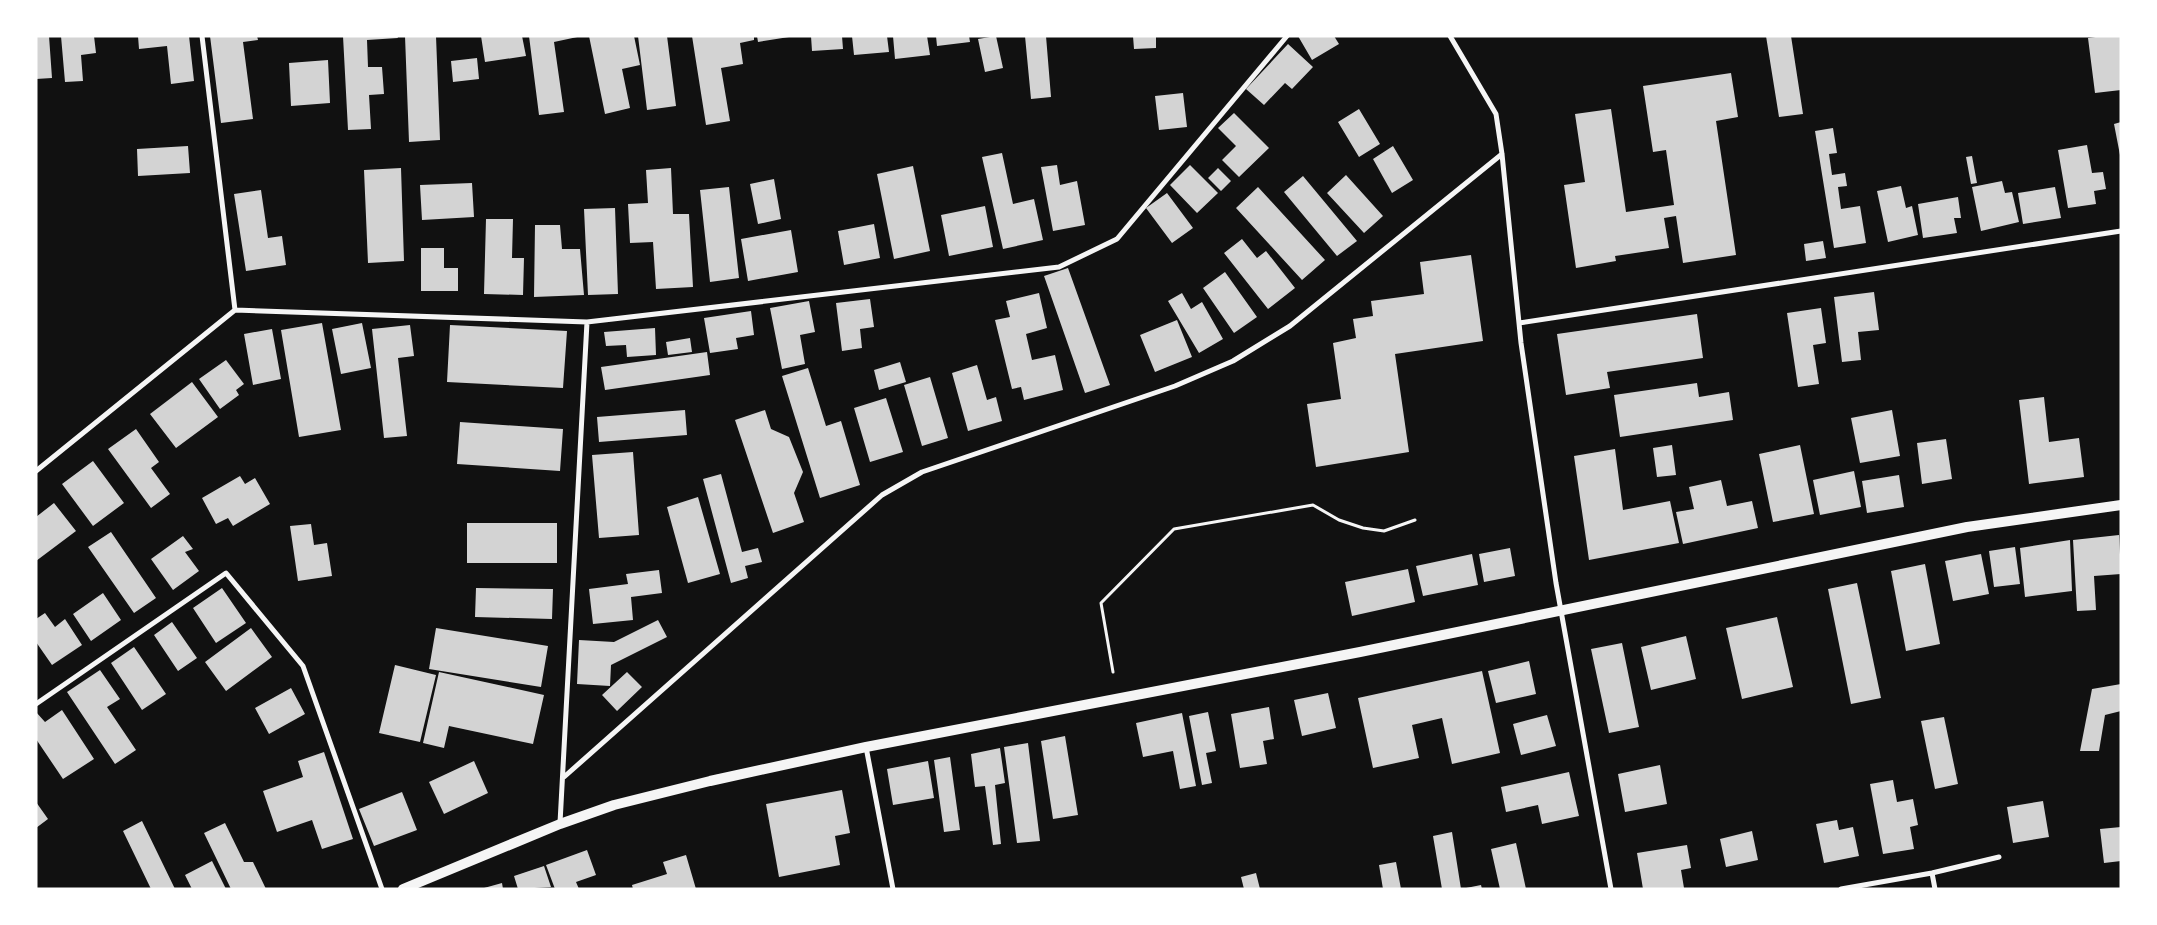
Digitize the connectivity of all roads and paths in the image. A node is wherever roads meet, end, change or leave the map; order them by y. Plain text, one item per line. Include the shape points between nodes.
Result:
1 (202, 36) edge
2 (1287, 36) edge
3 (1450, 36) edge
4 (1502, 154) junction
5 (2121, 231) edge
6 (235, 310) junction
7 (587, 322) junction
8 (1519, 323) junction
9 (36, 471) edge
10 (2121, 504) edge
11 (1415, 520) dead end
12 (1561, 610) junction
13 (1113, 672) dead end
14 (36, 704) edge
15 (866, 748) junction
16 (564, 777) junction
17 (560, 824) junction
18 (1999, 857) dead end
19 (1932, 873) junction
20 (382, 889) edge
21 (403, 889) edge
22 (893, 889) edge
23 (1611, 889) edge
24 (1841, 889) edge
25 (1935, 889) edge

1 - 6 street
2 - 7 street via 1117,239 1059,267
3 - 4 street via 1496,114
4 - 8 street
4 - 16 street via 1290,326 1234,361 1175,386 922,472 882,495
5 - 8 street
6 - 7 street
6 - 9 street
7 - 16 street
8 - 12 street
10 - 12 main road via 1967,527
11 - 13 path via 1384,531 1339,520 1313,505 1174,530 1101,603
12 - 15 main road
12 - 23 street
14 - 20 street via 226,573 303,666
15 - 17 main road via 657,792
15 - 22 street
16 - 17 street
17 - 21 main road
18 - 19 street
19 - 24 street
19 - 25 street

